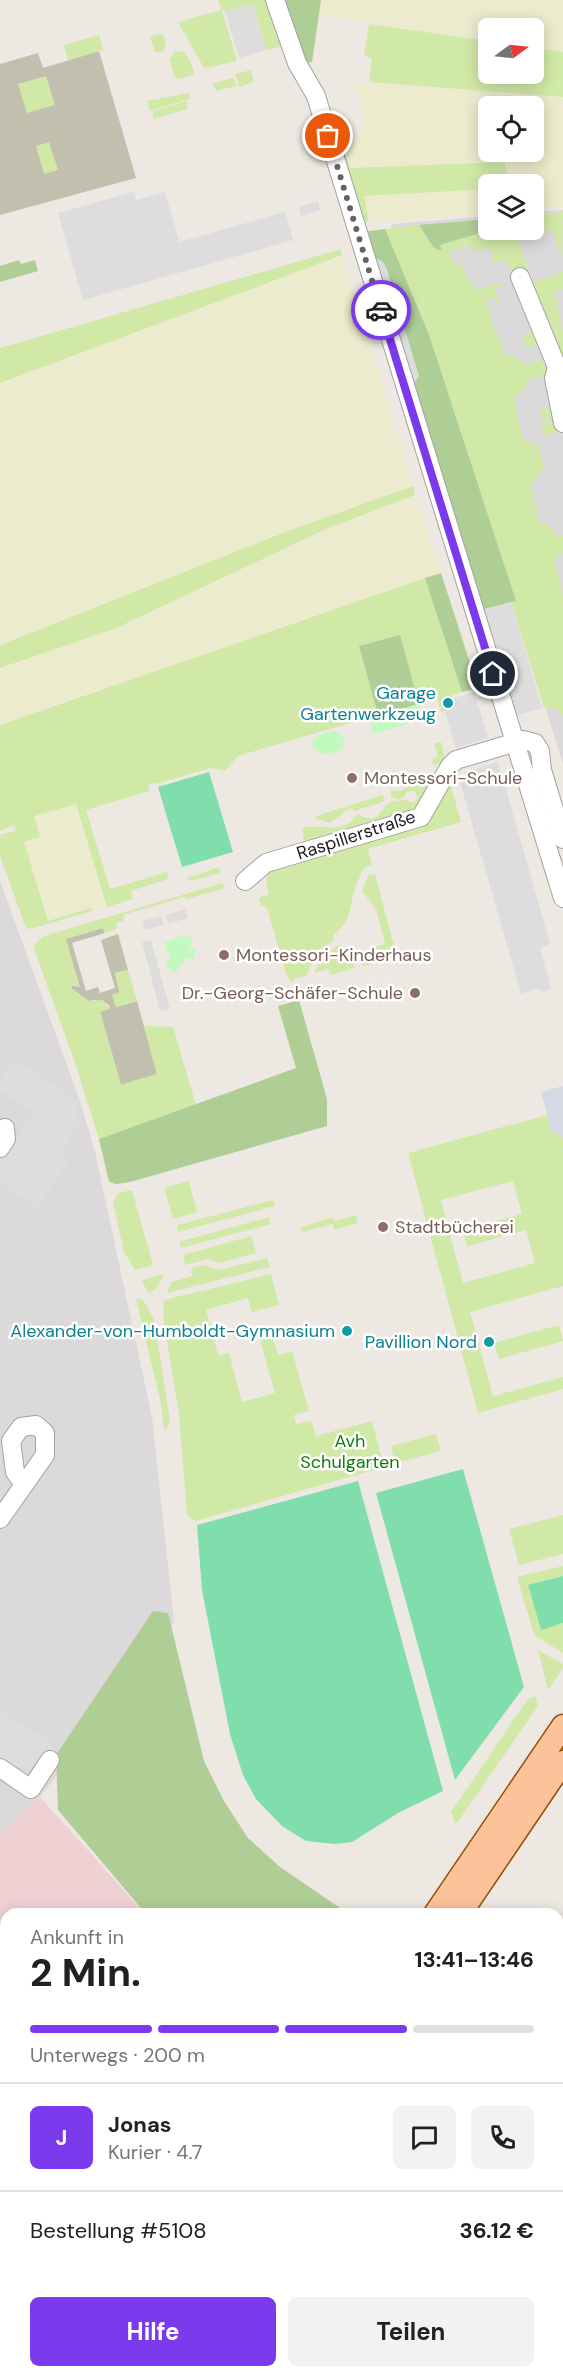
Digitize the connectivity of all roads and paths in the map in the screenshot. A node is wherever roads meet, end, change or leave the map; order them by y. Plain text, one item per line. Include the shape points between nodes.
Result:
1 (275, 0) edge
2 (519, 277) dead end
3 (560, 365) edge
4 (563, 423) edge
5 (515, 743) junction
6 (563, 838) edge
7 (245, 881) dead end
8 (563, 898) edge
9 (5, 1128) dead end
10 (0, 1148) edge
11 (24, 1484) dead end
12 (0, 1519) edge
13 (563, 1726) edge
14 (50, 1760) dead end
15 (563, 1762) edge
16 (0, 1768) edge
17 (439, 1908) edge
18 (464, 1908) edge

1 - 5 street via 297,63 316,96
2 - 3 street
3 - 4 street via 554,378
5 - 6 street via 529,740 539,747
5 - 7 street, Raspillerstraße via 456,760 421,817 266,863
5 - 8 street
9 - 10 street via 6,1139
11 - 12 street
13 - 17 main road
14 - 16 street via 32,1789
15 - 18 main road

